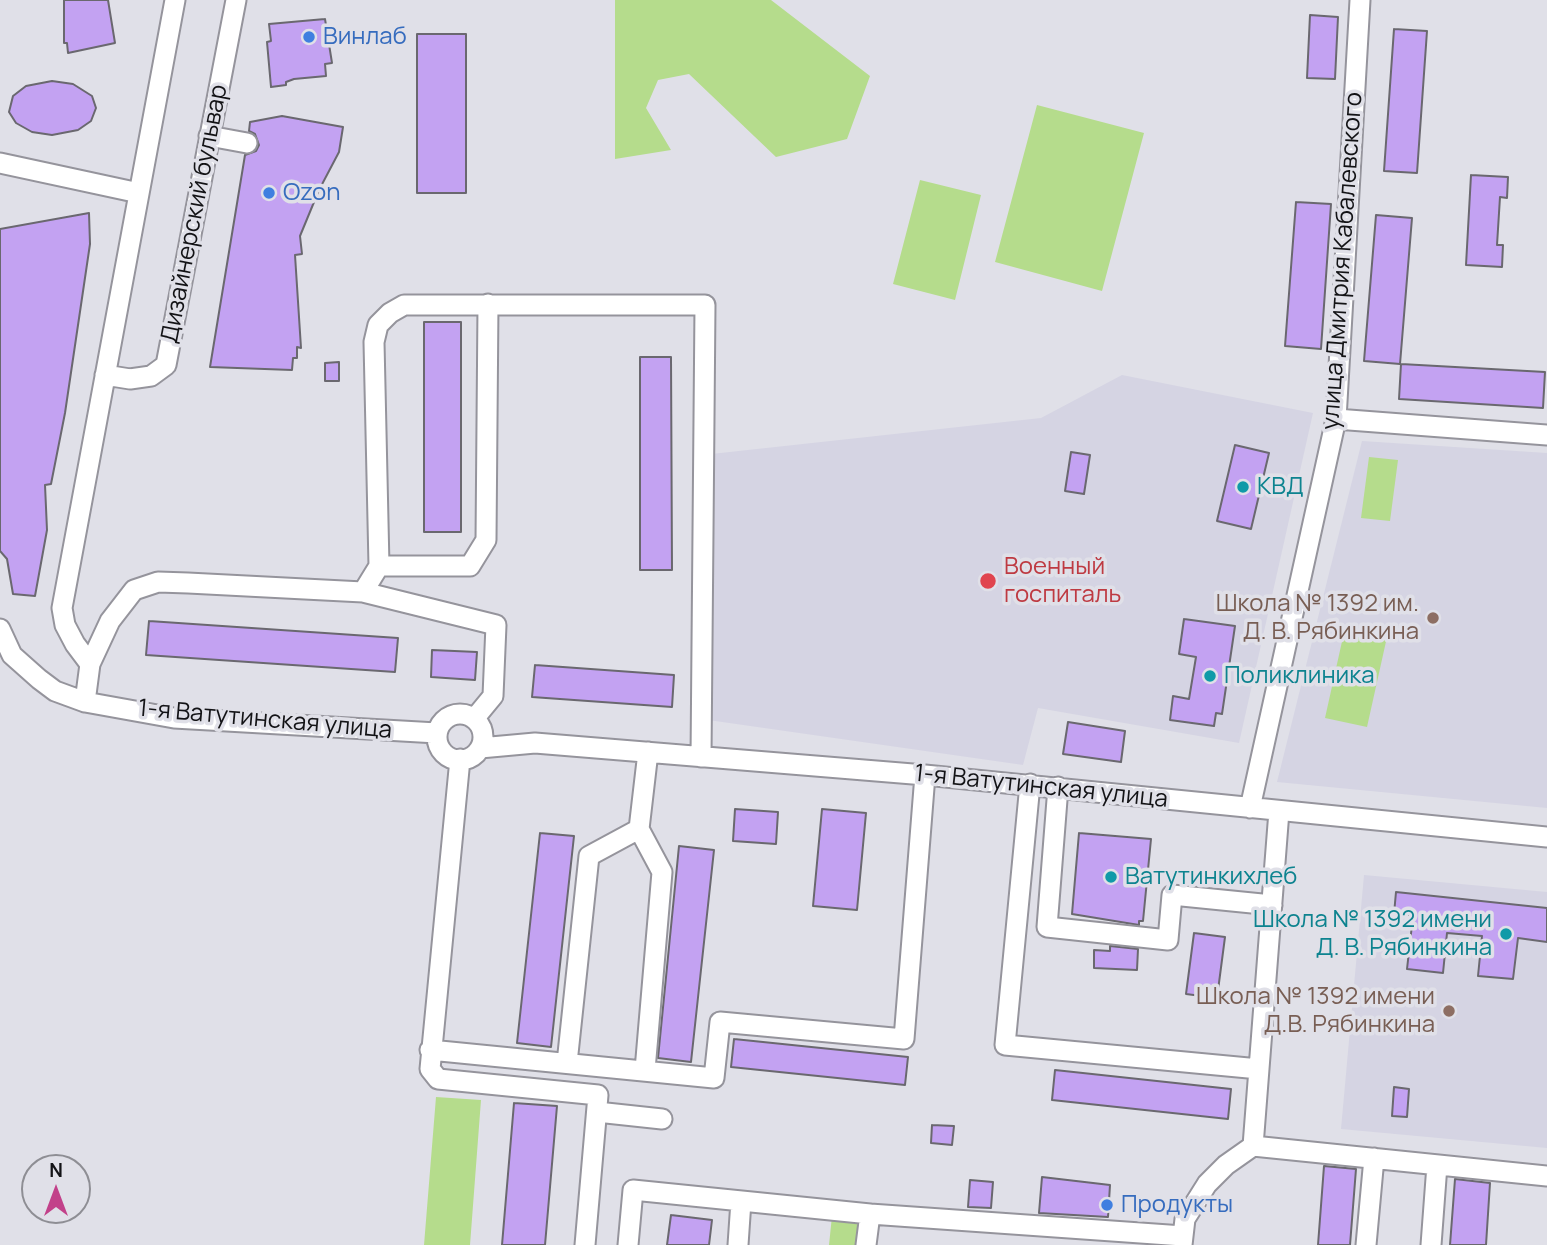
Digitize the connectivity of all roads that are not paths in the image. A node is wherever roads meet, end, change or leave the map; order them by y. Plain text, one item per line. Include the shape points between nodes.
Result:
1 (175, 0) edge
2 (236, 0) edge
3 (1360, 0) edge
4 (209, 136) junction
5 (247, 143) dead end
6 (0, 163) edge
7 (139, 193) junction
8 (488, 304) junction
9 (105, 375) junction
10 (1336, 419) junction
11 (1547, 435) edge
12 (379, 566) junction
13 (363, 592) junction
14 (0, 629) edge
15 (90, 664) junction
16 (85, 702) junction
17 (476, 722) junction
18 (437, 733) junction
19 (535, 743) junction
20 (480, 748) junction
21 (648, 752) junction
22 (701, 757) junction
23 (460, 760) junction
24 (925, 775) junction
25 (1030, 784) junction
26 (1058, 787) junction
27 (1250, 808) junction
28 (1279, 811) junction
29 (639, 829) junction
30 (1547, 837) edge
31 (1272, 905) junction
32 (430, 1050) junction
33 (567, 1063) junction
34 (1259, 1069) junction
35 (645, 1070) junction
36 (597, 1112) junction
37 (662, 1119) dead end
38 (1253, 1146) junction
39 (1374, 1158) junction
40 (1437, 1165) junction
41 (1547, 1176) edge
42 (741, 1201) junction
43 (870, 1214) junction
44 (1091, 1237) edge
45 (1183, 1240) edge
46 (584, 1245) edge
47 (628, 1245) edge
48 (738, 1245) edge
49 (866, 1245) edge
50 (1366, 1245) edge
51 (1431, 1245) edge

1 - 7 street
2 - 4 street, Дизайнерский бульвар
3 - 10 street, улица Дмитрия Кабалевского
4 - 5 street
4 - 9 street, Дизайнерский бульвар via 166,365 152,376
6 - 7 street
7 - 9 street
8 - 12 street via 486,540 470,566
8 - 12 street via 404,305 378,325 374,342
8 - 22 street via 705,305
9 - 15 street via 62,608 75,645
10 - 11 street
10 - 27 street, улица Дмитрия Кабалевского
12 - 13 street
13 - 15 street via 158,582 134,590 110,621
13 - 17 street via 496,625 493,696
14 - 16 street, 1-я Ватутинская улица via 12,655 39,679 55,691
15 - 16 street
16 - 18 street, 1-я Ватутинская улица via 174,718
17 - 18 street via 459,714 451,716
17 - 19 street, 1-я Ватутинская улица
17 - 20 street via 482,732
18 - 23 street via 445,755
19 - 20 street, 1-я Ватутинская улица
19 - 21 street, 1-я Ватутинская улица
20 - 23 street
21 - 22 street, 1-я Ватутинская улица
21 - 29 street
22 - 24 street, 1-я Ватутинская улица
23 - 32 street
24 - 25 street, 1-я Ватутинская улица
24 - 35 street via 904,1039 720,1022 713,1078
25 - 26 street, 1-я Ватутинская улица
25 - 34 street via 1005,1045
26 - 27 street, 1-я Ватутинская улица
26 - 31 street via 1047,928 1168,940 1172,895
27 - 28 street, 1-я Ватутинская улица
28 - 30 street, 1-я Ватутинская улица
28 - 31 street
29 - 33 street via 589,856
29 - 35 street via 662,872
31 - 34 street
32 - 33 street
32 - 36 street via 430,1069 438,1079 598,1096
33 - 35 street
34 - 38 street
36 - 37 street
36 - 46 street
38 - 39 street
38 - 45 street via 1207,1184 1185,1219
39 - 40 street
39 - 50 street
40 - 41 street
40 - 51 street
42 - 43 street
42 - 47 street via 633,1190
42 - 48 street
43 - 44 street
43 - 49 street
44 - 45 street

